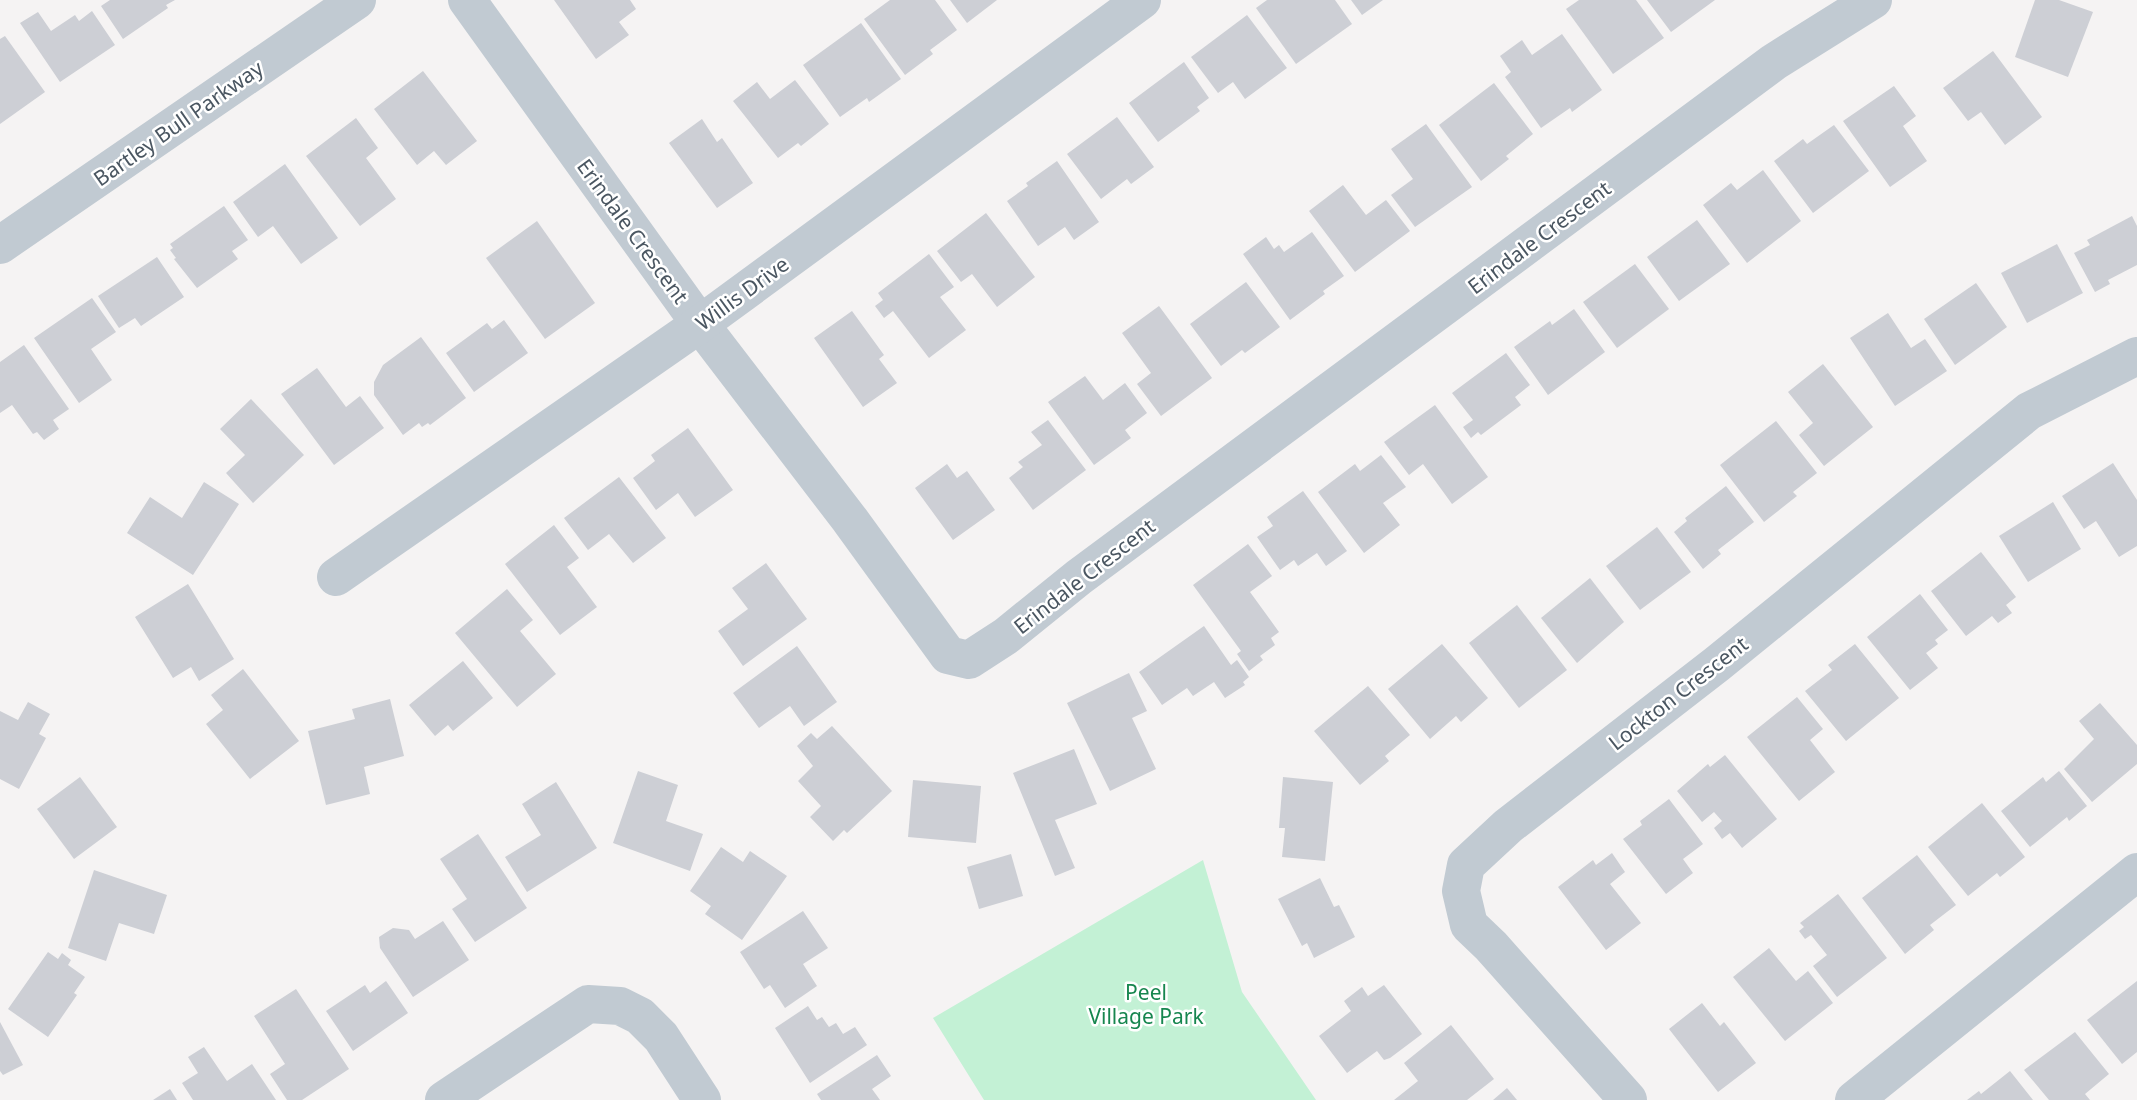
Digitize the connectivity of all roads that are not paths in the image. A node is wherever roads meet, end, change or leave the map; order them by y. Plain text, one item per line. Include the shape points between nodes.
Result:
1 (357, 0) edge
2 (467, 0) edge
3 (1142, 0) edge
4 (1874, 0) edge
5 (0, 245) edge
6 (700, 324) junction
7 (2137, 356) edge
8 (336, 577) dead end
9 (2137, 872) edge
10 (444, 1100) edge
11 (702, 1100) edge
12 (1628, 1100) edge
13 (1854, 1100) edge

1 - 5 street, Bartley Bull Parkway
2 - 6 street, Erindale Crescent
3 - 6 street, Willis Drive
4 - 6 street, Erindale Crescent via 1763,70 969,660 948,655
6 - 8 street, Willis Drive
7 - 12 street, Lockton Crescent via 2029,411 1508,827 1466,866 1461,891 1469,925
9 - 13 street
10 - 11 street via 588,1004 620,1006 639,1016 661,1037

